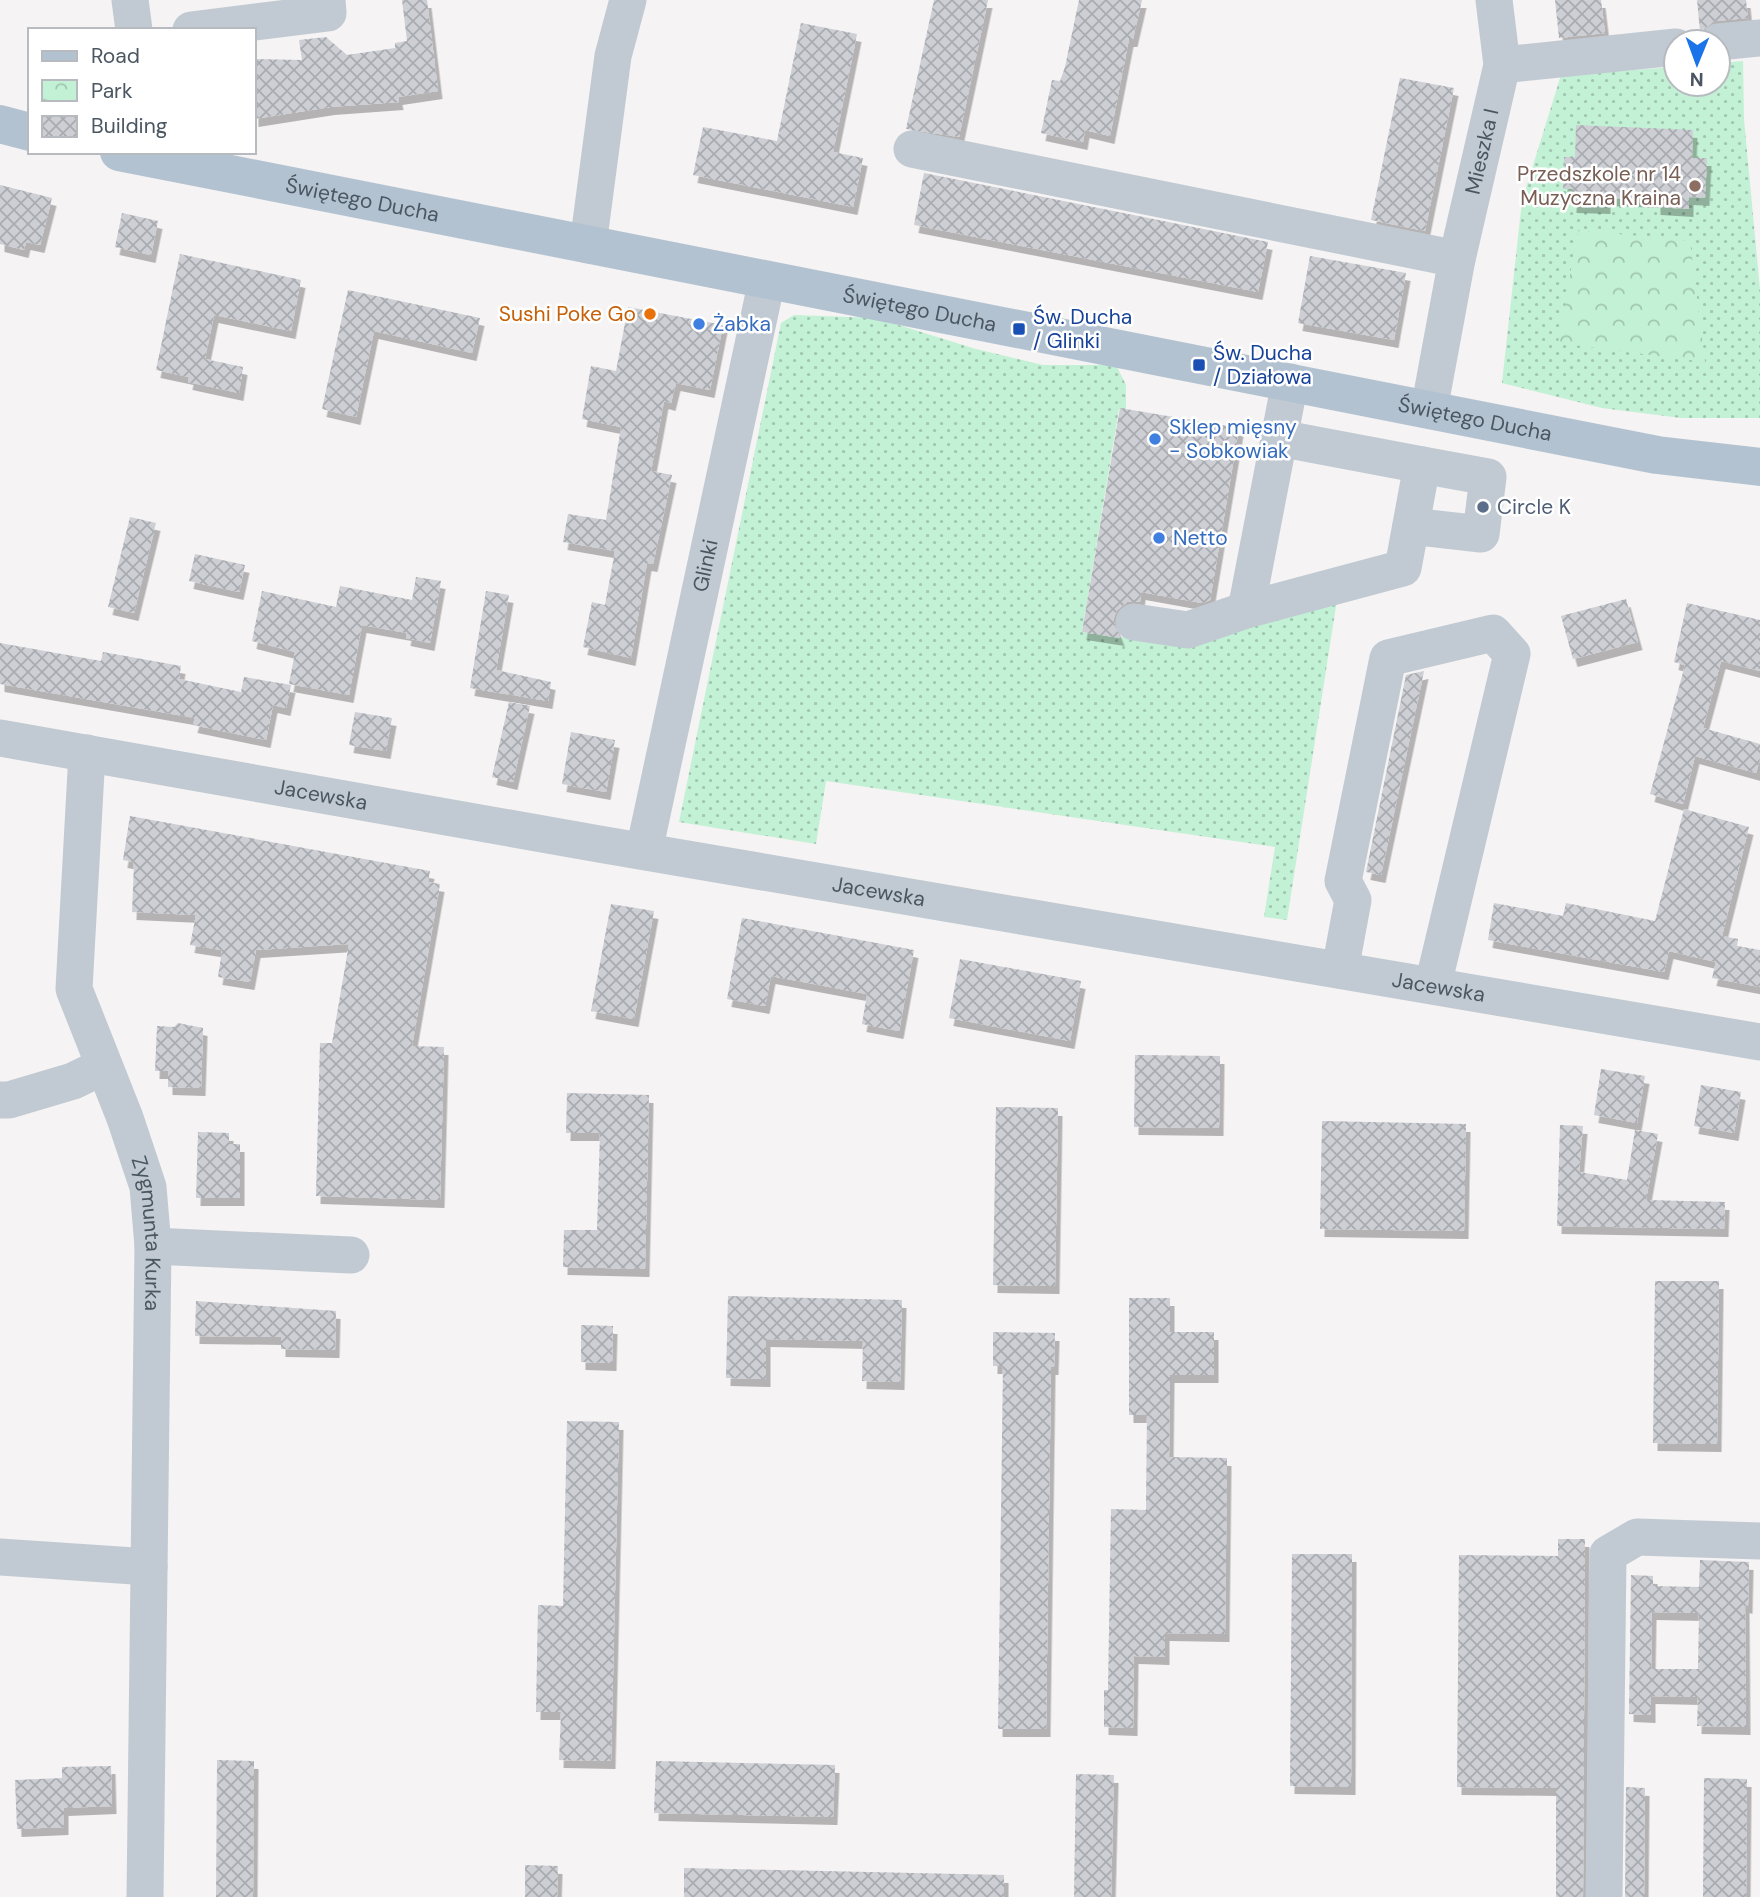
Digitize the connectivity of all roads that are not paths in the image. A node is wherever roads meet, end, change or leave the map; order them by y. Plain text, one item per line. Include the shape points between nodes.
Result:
1 (130, 0) edge
2 (327, 0) edge
3 (628, 0) edge
4 (1494, 0) edge
5 (134, 28) edge
6 (207, 28) edge
7 (1760, 38) edge
8 (1732, 41) edge
9 (1662, 48) edge
10 (1502, 65) junction
11 (0, 124) edge
12 (28, 131) edge
13 (912, 149) dead end
14 (133, 154) edge
15 (588, 244) junction
16 (1457, 259) junction
17 (767, 280) junction
18 (1290, 382) junction
19 (1429, 410) junction
20 (1279, 439) junction
21 (1422, 465) junction
22 (1760, 467) edge
23 (1411, 526) junction
24 (1246, 610) junction
25 (1134, 622) dead end
26 (0, 738) edge
27 (87, 753) junction
28 (644, 851) junction
29 (1340, 970) junction
30 (1433, 985) junction
31 (1760, 1042) edge
32 (104, 1066) junction
33 (0, 1100) edge
34 (153, 1246) junction
35 (351, 1255) dead end
36 (1760, 1541) edge
37 (0, 1557) edge
38 (149, 1567) junction
39 (145, 1897) edge
40 (1604, 1897) edge

1 - 5 street
2 - 6 street via 328,13
3 - 15 street via 612,57
4 - 10 street
7 - 8 street
9 - 10 street
10 - 16 street, Mieszka I
11 - 12 main road
13 - 16 street
14 - 15 main road, Świętego Ducha
15 - 17 main road, Świętego Ducha
16 - 19 street, Mieszka I
17 - 18 main road, Świętego Ducha
17 - 28 street, Glinki
18 - 19 main road, Świętego Ducha
18 - 20 street
19 - 22 main road, Świętego Ducha via 1657,455
20 - 21 street
20 - 24 street
21 - 23 street
21 - 23 street via 1488,477 1481,534
23 - 24 street via 1403,568
24 - 25 street via 1188,630
26 - 27 street, Jacewska
27 - 28 street, Jacewska
27 - 32 street, Zygmunta Kurka via 74,989
28 - 29 street, Jacewska
29 - 30 street, Jacewska
29 - 30 street via 1353,900 1343,881 1388,659 1493,633 1512,654
30 - 31 street, Jacewska
32 - 33 street via 73,1081
32 - 34 street, Zygmunta Kurka via 148,1187
34 - 35 street
34 - 38 street, Zygmunta Kurka
36 - 40 street via 1637,1537 1608,1554
37 - 38 street
38 - 39 street, Zygmunta Kurka

